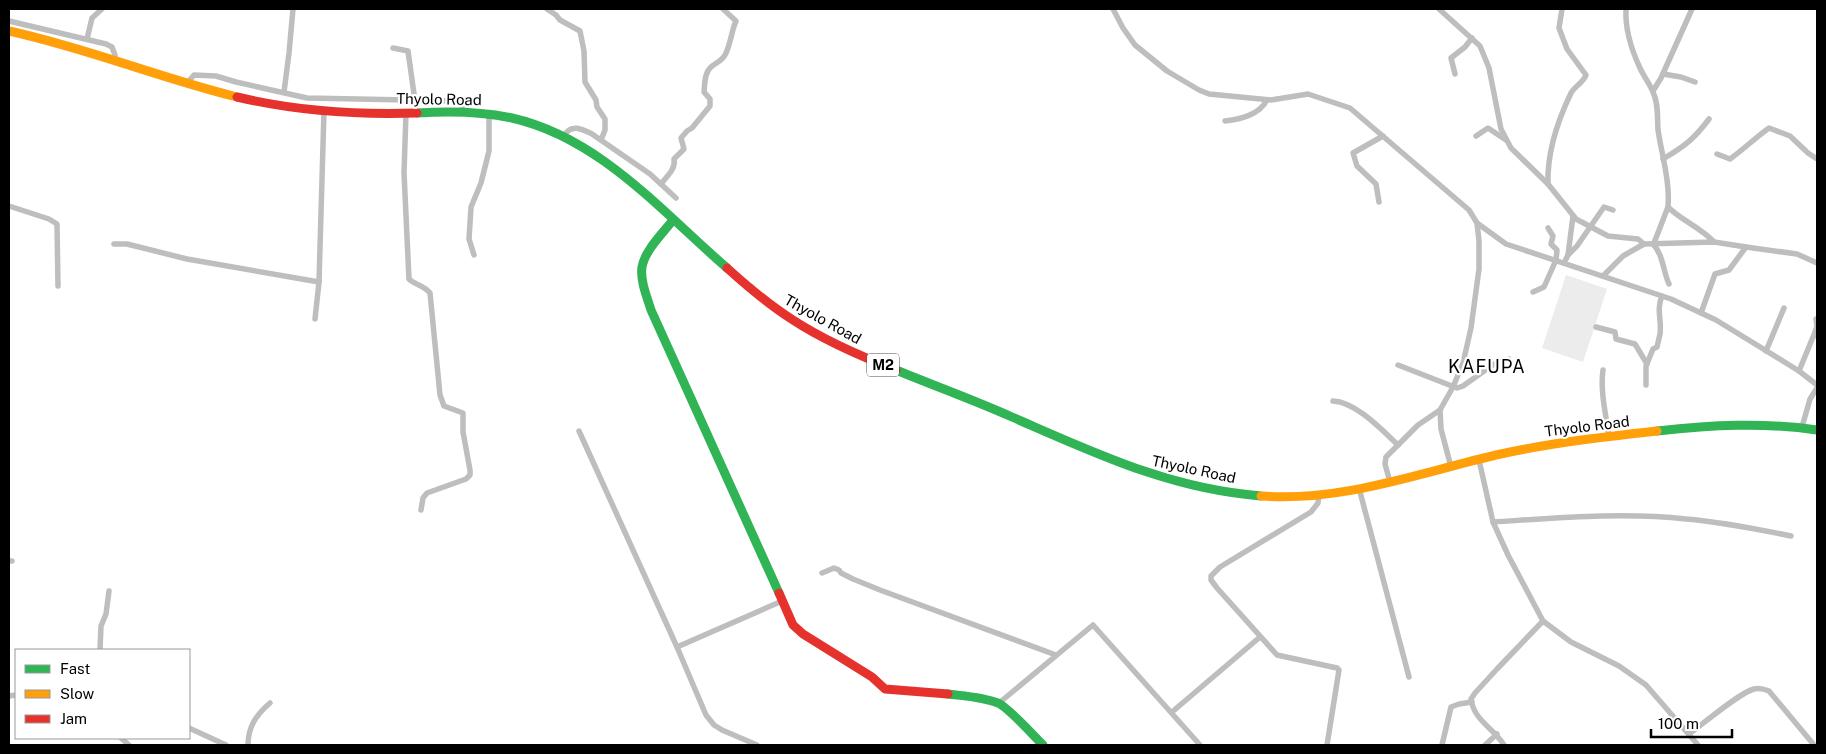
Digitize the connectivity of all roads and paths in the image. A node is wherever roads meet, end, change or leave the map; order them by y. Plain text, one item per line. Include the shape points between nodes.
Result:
1 (102, 9) edge
2 (293, 9) edge
3 (547, 9) edge
4 (723, 9) edge
5 (1114, 9) edge
6 (1439, 9) edge
7 (1562, 9) edge
8 (1626, 9) edge
9 (1692, 9) edge
10 (9, 21) edge
11 (9, 31) edge
12 (1472, 38) junction
13 (87, 39) junction
14 (393, 48) dead end
15 (114, 59) junction
16 (1455, 74) dead end
17 (1663, 74) junction
18 (188, 82) junction
19 (1695, 82) dead end
20 (1653, 91) junction
21 (284, 92) junction
22 (1267, 100) junction
23 (415, 101) junction
24 (324, 111) junction
25 (462, 111) junction
26 (406, 112) junction
27 (489, 114) junction
28 (1708, 119) dead end
29 (1225, 121) dead end
30 (564, 136) junction
31 (1382, 136) junction
32 (1476, 136) dead end
33 (601, 140) junction
34 (1506, 140) junction
35 (1717, 154) dead end
36 (1663, 159) junction
37 (1817, 159) edge
38 (661, 184) junction
39 (1548, 184) junction
40 (676, 198) dead end
41 (1379, 202) dead end
42 (9, 206) edge
43 (1668, 207) junction
44 (1613, 210) dead end
45 (1573, 216) junction
46 (674, 220) junction
47 (1477, 223) junction
48 (1589, 227) junction
49 (1548, 228) dead end
50 (1714, 242) junction
51 (114, 244) dead end
52 (1644, 244) junction
53 (1654, 244) junction
54 (1746, 247) junction
55 (474, 255) dead end
56 (1568, 255) junction
57 (1556, 260) junction
58 (1564, 263) junction
59 (1817, 263) edge
60 (1603, 276) junction
61 (319, 282) junction
62 (1669, 284) dead end
63 (58, 286) dead end
64 (1533, 292) dead end
65 (1662, 296) junction
66 (1784, 308) dead end
67 (1701, 313) junction
68 (315, 319) dead end
69 (1816, 319) edge
70 (1596, 327) dead end
71 (1815, 335) edge
72 (1766, 351) junction
73 (1509, 359) dead end
74 (1647, 364) junction
75 (1398, 365) dead end
76 (1603, 370) dead end
77 (1799, 371) junction
78 (1646, 385) dead end
79 (1453, 387) junction
80 (1817, 387) edge
81 (1333, 401) dead end
82 (1440, 410) junction
83 (1802, 427) junction
84 (579, 430) dead end
85 (1817, 430) edge
86 (1609, 437) junction
87 (1398, 445) junction
88 (1478, 460) junction
89 (1451, 467) junction
90 (1390, 482) junction
91 (1359, 488) junction
92 (1319, 495) junction
93 (421, 510) dead end
94 (1493, 522) junction
95 (1791, 536) dead end
96 (822, 573) dead end
97 (109, 591) dead end
98 (782, 601) junction
99 (1542, 622) junction
100 (1260, 637) junction
101 (677, 647) junction
102 (100, 649) edge
103 (1056, 655) junction
104 (1409, 677) dead end
105 (1472, 702) junction
106 (270, 703) dead end
107 (999, 703) junction
108 (1172, 712) junction
109 (190, 728) edge
110 (1497, 734) junction
111 (1689, 734) junction
112 (226, 745) edge
113 (248, 745) edge
114 (756, 745) edge
115 (1043, 745) edge
116 (1200, 745) edge
117 (1327, 745) edge
118 (1442, 745) edge
119 (1485, 745) edge
120 (1504, 745) edge
121 (1698, 745) edge
122 (1814, 745) edge

1 - 13 street via 92,18
2 - 21 street
3 - 33 street via 580,31 585,82 605,119
4 - 38 street via 736,20 724,58 706,73 704,92 710,99 710,106 681,138 684,149 674,159 675,164
5 - 22 street via 1134,45 1189,85 1209,94
6 - 12 street
7 - 39 street via 1559,28 1567,50 1586,75 1571,93 1556,130
8 - 20 street via 1626,28 1639,67
9 - 17 street
10 - 13 street
11 - 15 main road, Thyolo Road / M2
12 - 16 street via 1451,58
12 - 34 street via 1487,61
13 - 15 street via 112,47
14 - 23 street via 408,52
15 - 18 main road, Thyolo Road / M2
17 - 19 street
17 - 20 street
18 - 21 street via 199,74
18 - 24 main road, Thyolo Road / M2 via 240,98
20 - 36 street
21 - 23 street via 307,98
22 - 29 street via 1245,118
22 - 31 street via 1306,94 1335,102 1354,111
23 - 25 street via 458,102
24 - 26 main road, Thyolo Road / M2
24 - 61 street
25 - 26 main road, Thyolo Road / M2
25 - 27 main road, Thyolo Road / M2
26 - 93 street via 404,173 409,279 430,293 440,395 444,406 463,413 470,470 466,479 427,493
27 - 30 main road, Thyolo Road / M2 via 522,120
27 - 55 street via 489,151 471,207 469,239
28 - 36 street via 1695,137
30 - 33 street via 569,129 577,128
30 - 46 main road, Thyolo Road / M2 via 610,163
31 - 41 street via 1353,153 1357,166 1376,184
31 - 47 street via 1469,210
32 - 34 street via 1488,128
33 - 38 street
34 - 39 street
35 - 37 street via 1730,159 1769,128 1790,136
36 - 43 street
38 - 40 street
39 - 45 street
42 - 63 street via 56,224
43 - 50 street via 1700,228
43 - 53 street
44 - 48 street via 1604,207
45 - 48 street
45 - 56 street
46 - 92 main road, Thyolo Road / M2 via 786,316 858,355 1134,469 1187,484 1239,493
46 - 98 main road via 646,255 642,267 643,283 651,310
47 - 57 street via 1506,244
47 - 79 street via 1479,266 1472,320 1463,363
48 - 52 street via 1608,236 1638,239
48 - 56 street
49 - 57 street via 1553,236 1550,244 1557,250
50 - 53 street
50 - 54 street
51 - 61 street
52 - 53 street
52 - 60 street via 1623,256
53 - 62 street via 1659,250
54 - 59 street via 1797,254
54 - 67 street via 1729,270 1715,274
56 - 58 street
57 - 58 street
57 - 64 street via 1544,287
58 - 60 street
60 - 65 street
61 - 68 street
65 - 67 street
65 - 74 street via 1657,347
66 - 72 street
67 - 72 street
69 - 71 street
70 - 74 street via 1615,332 1616,339 1636,344
71 - 77 street
72 - 77 street
73 - 79 street via 1494,364 1463,386
74 - 78 street
75 - 79 street
76 - 86 street via 1602,389
77 - 80 street
79 - 82 street
80 - 83 street via 1810,398
81 - 87 street via 1344,403 1369,418
82 - 87 street
82 - 89 street via 1441,429
83 - 85 main road, Thyolo Road / M2
83 - 86 main road, Thyolo Road / M2 via 1733,424
84 - 101 street
86 - 88 main road, Thyolo Road / M2 via 1547,444
87 - 90 street via 1385,460
88 - 89 main road, Thyolo Road / M2
88 - 94 street
89 - 90 main road, Thyolo Road / M2
90 - 91 main road, Thyolo Road / M2
91 - 92 main road, Thyolo Road / M2
91 - 104 street
92 - 100 street via 1318,503 1311,512 1220,567 1211,576 1217,588
94 - 95 street via 1626,515 1693,519
94 - 99 street
96 - 103 street via 834,568 880,590
97 - 102 street via 101,626
98 - 101 street
98 - 107 main road via 797,629 872,676 885,689 964,696
99 - 105 street via 1475,693
99 - 111 street via 1571,642 1637,678
100 - 108 street
100 - 117 street via 1281,657 1339,670
101 - 114 street via 706,715 714,725
103 - 107 street
103 - 108 street via 1093,625
105 - 110 street via 1478,718
105 - 118 street via 1452,707
106 - 113 street via 259,712 250,728
107 - 115 main road
108 - 116 street
109 - 112 street
110 - 119 street
110 - 120 street
111 - 121 street
111 - 122 street via 1759,688 1769,691 1784,706

